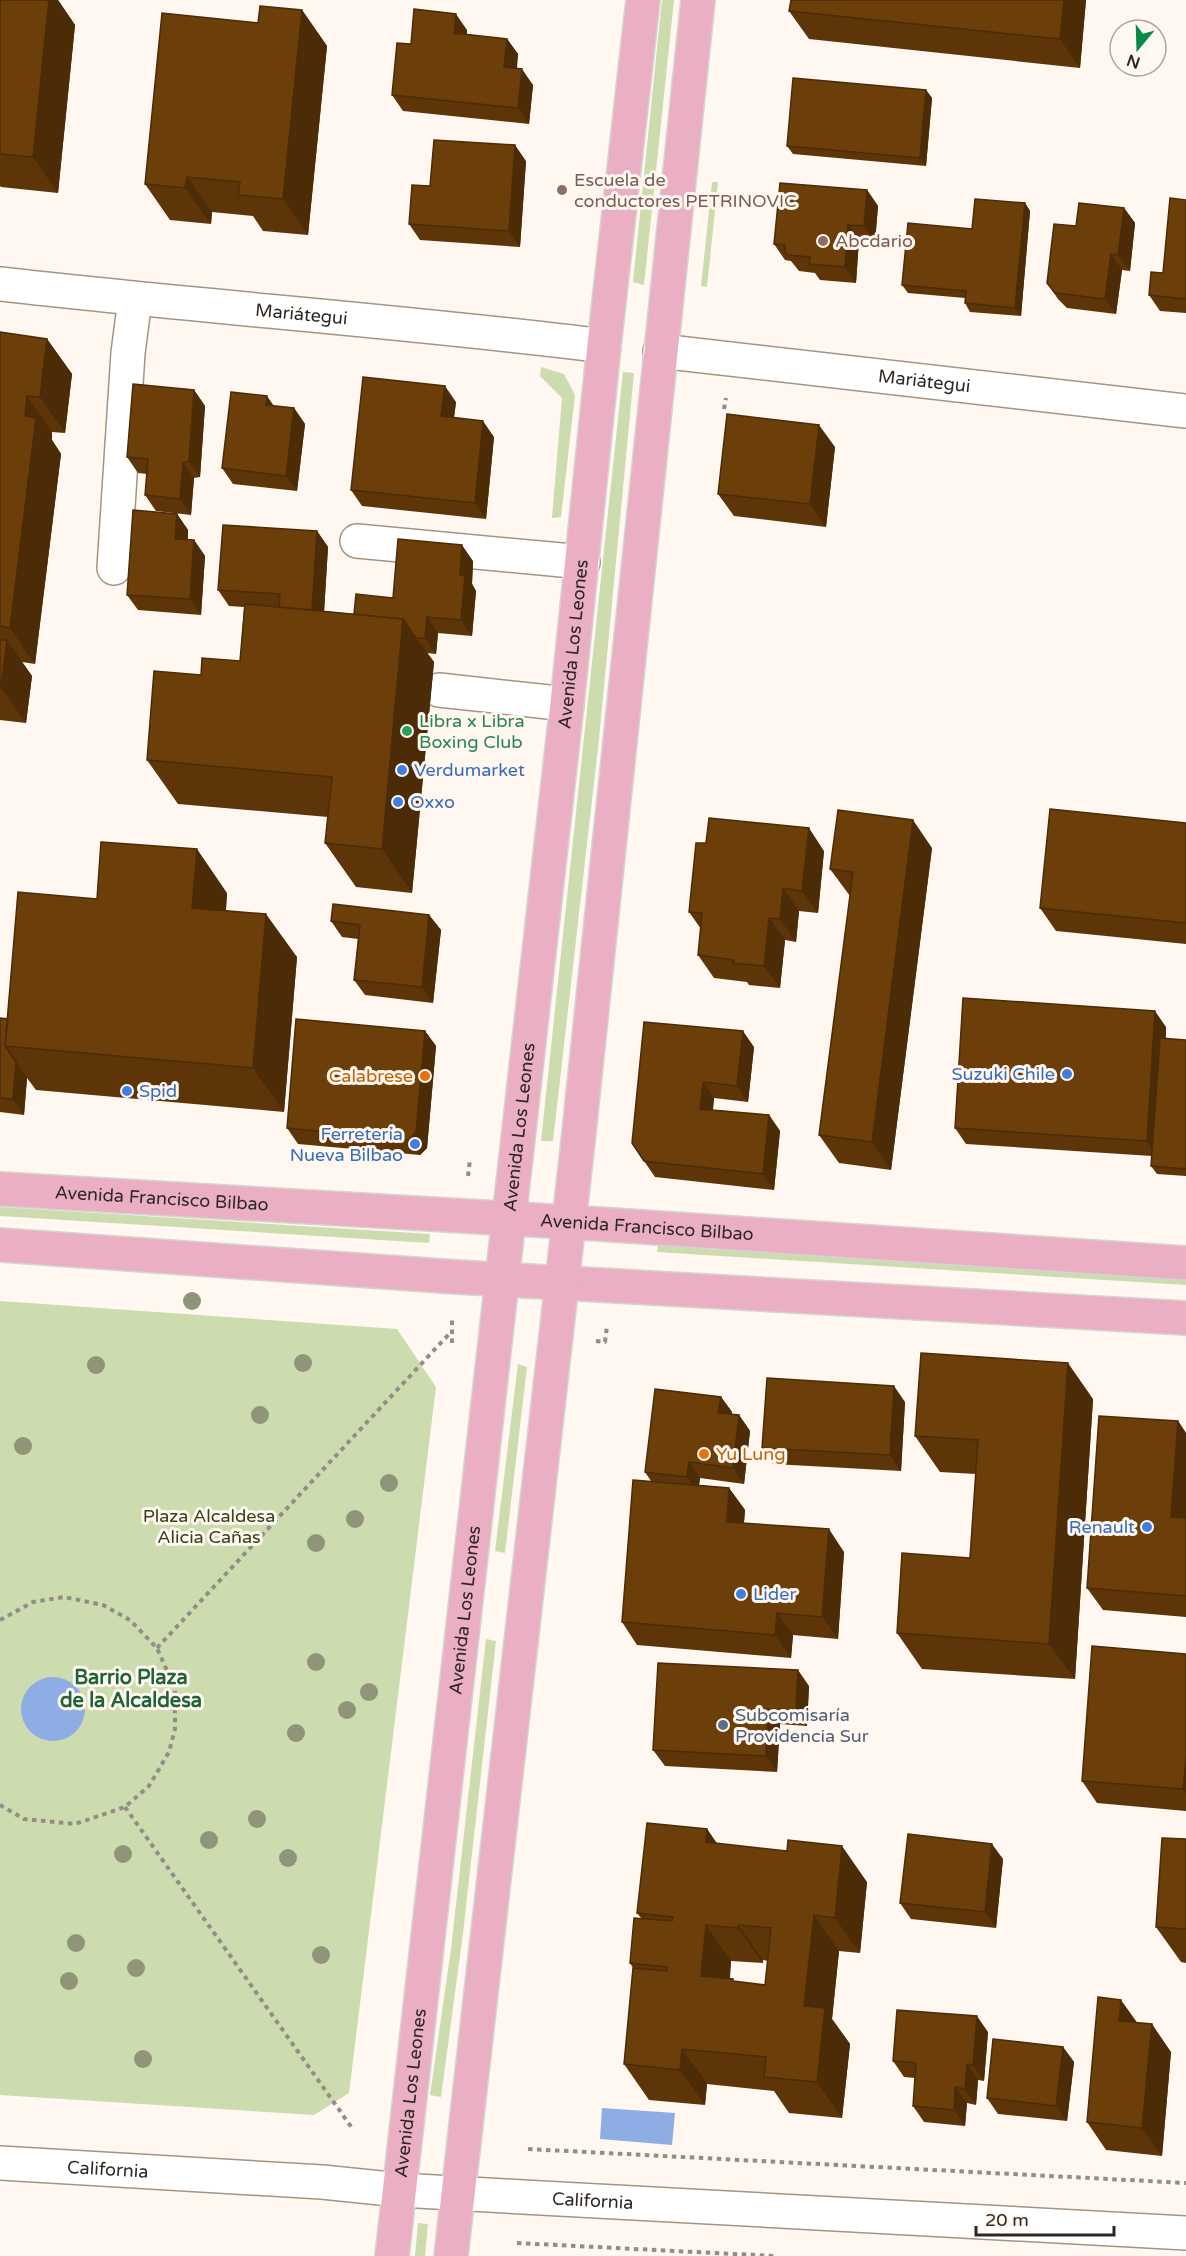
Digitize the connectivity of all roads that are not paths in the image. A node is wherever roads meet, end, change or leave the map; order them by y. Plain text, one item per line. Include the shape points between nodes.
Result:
1 (643, 0) edge
2 (698, 0) edge
3 (0, 284) edge
4 (135, 299) junction
5 (604, 346) junction
6 (660, 351) junction
7 (1186, 411) edge
8 (357, 541) dead end
9 (583, 562) junction
10 (114, 568) dead end
11 (439, 690) dead end
12 (567, 704) junction
13 (0, 1189) edge
14 (510, 1218) junction
15 (568, 1222) junction
16 (0, 1245) edge
17 (1186, 1263) edge
18 (502, 1279) junction
19 (561, 1281) junction
20 (1186, 1318) edge
21 (0, 2163) edge
22 (400, 2190) junction
23 (458, 2193) junction
24 (1186, 2233) edge
25 (392, 2256) edge
26 (451, 2256) edge

1 - 5 main road, Avenida Los Leones
2 - 6 main road
3 - 4 street, Mariátegui
4 - 5 street, Mariátegui
4 - 10 street
5 - 9 main road, Avenida Los Leones
6 - 7 street, Mariátegui
6 - 15 main road
8 - 9 street
9 - 12 main road, Avenida Los Leones
11 - 12 street
12 - 14 main road, Avenida Los Leones
13 - 14 main road, Avenida Francisco Bilbao
14 - 15 main road, Avenida Francisco Bilbao
14 - 18 main road, Avenida Los Leones
15 - 17 main road, Avenida Francisco Bilbao
15 - 19 main road
16 - 18 main road
18 - 19 main road
18 - 22 main road, Avenida Los Leones
19 - 20 main road
19 - 23 main road
21 - 22 street, California
22 - 23 street, California
22 - 25 main road, Avenida Los Leones
23 - 24 street, California
23 - 26 main road

